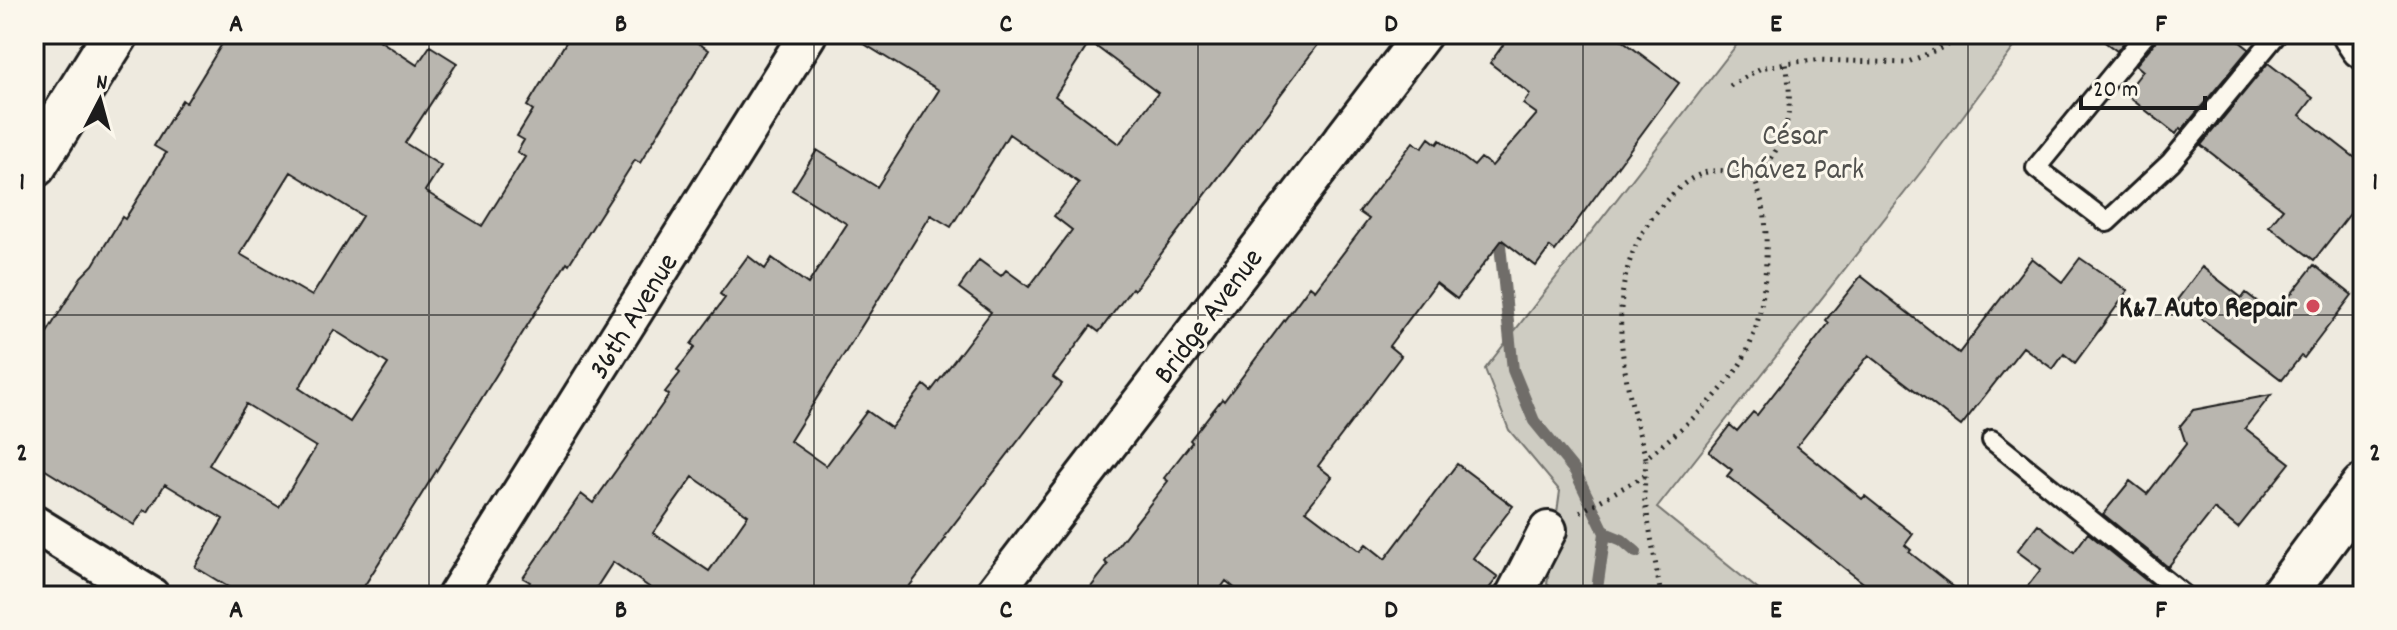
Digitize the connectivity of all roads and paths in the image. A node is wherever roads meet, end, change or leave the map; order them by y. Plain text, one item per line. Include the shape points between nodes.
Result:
1 (116, 34) edge
2 (808, 34) edge
3 (1423, 34) edge
4 (1961, 34) edge
5 (2146, 34) edge
6 (2277, 34) edge
7 (2355, 34) edge
8 (2363, 46) edge
9 (1786, 63) junction
10 (1730, 86) dead end
11 (34, 165) edge
12 (1756, 183) junction
13 (1992, 440) dead end
14 (1646, 458) junction
15 (1645, 476) junction
16 (2363, 487) edge
17 (34, 524) edge
18 (1548, 530) joint
19 (151, 596) edge
20 (456, 596) edge
21 (992, 596) edge
22 (1514, 596) edge
23 (1661, 596) edge
24 (2185, 596) edge
25 (2282, 596) edge

1 - 11 main road
2 - 20 street, 36th Avenue
3 - 21 street, Bridge Avenue
4 - 9 path via 1906,63
5 - 6 lane via 2036,168 2107,222 2171,162
7 - 8 main road
9 - 10 path via 1761,68
9 - 12 path via 1791,95 1786,129
12 - 14 path via 1765,216 1764,293 1753,332 1736,371 1696,416
12 - 14 path via 1738,172 1714,170 1688,180 1642,230 1624,279 1619,331 1624,377
13 - 24 lane
14 - 15 path
15 - 18 path
15 - 23 path
16 - 25 main road
17 - 19 street
18 - 22 street

